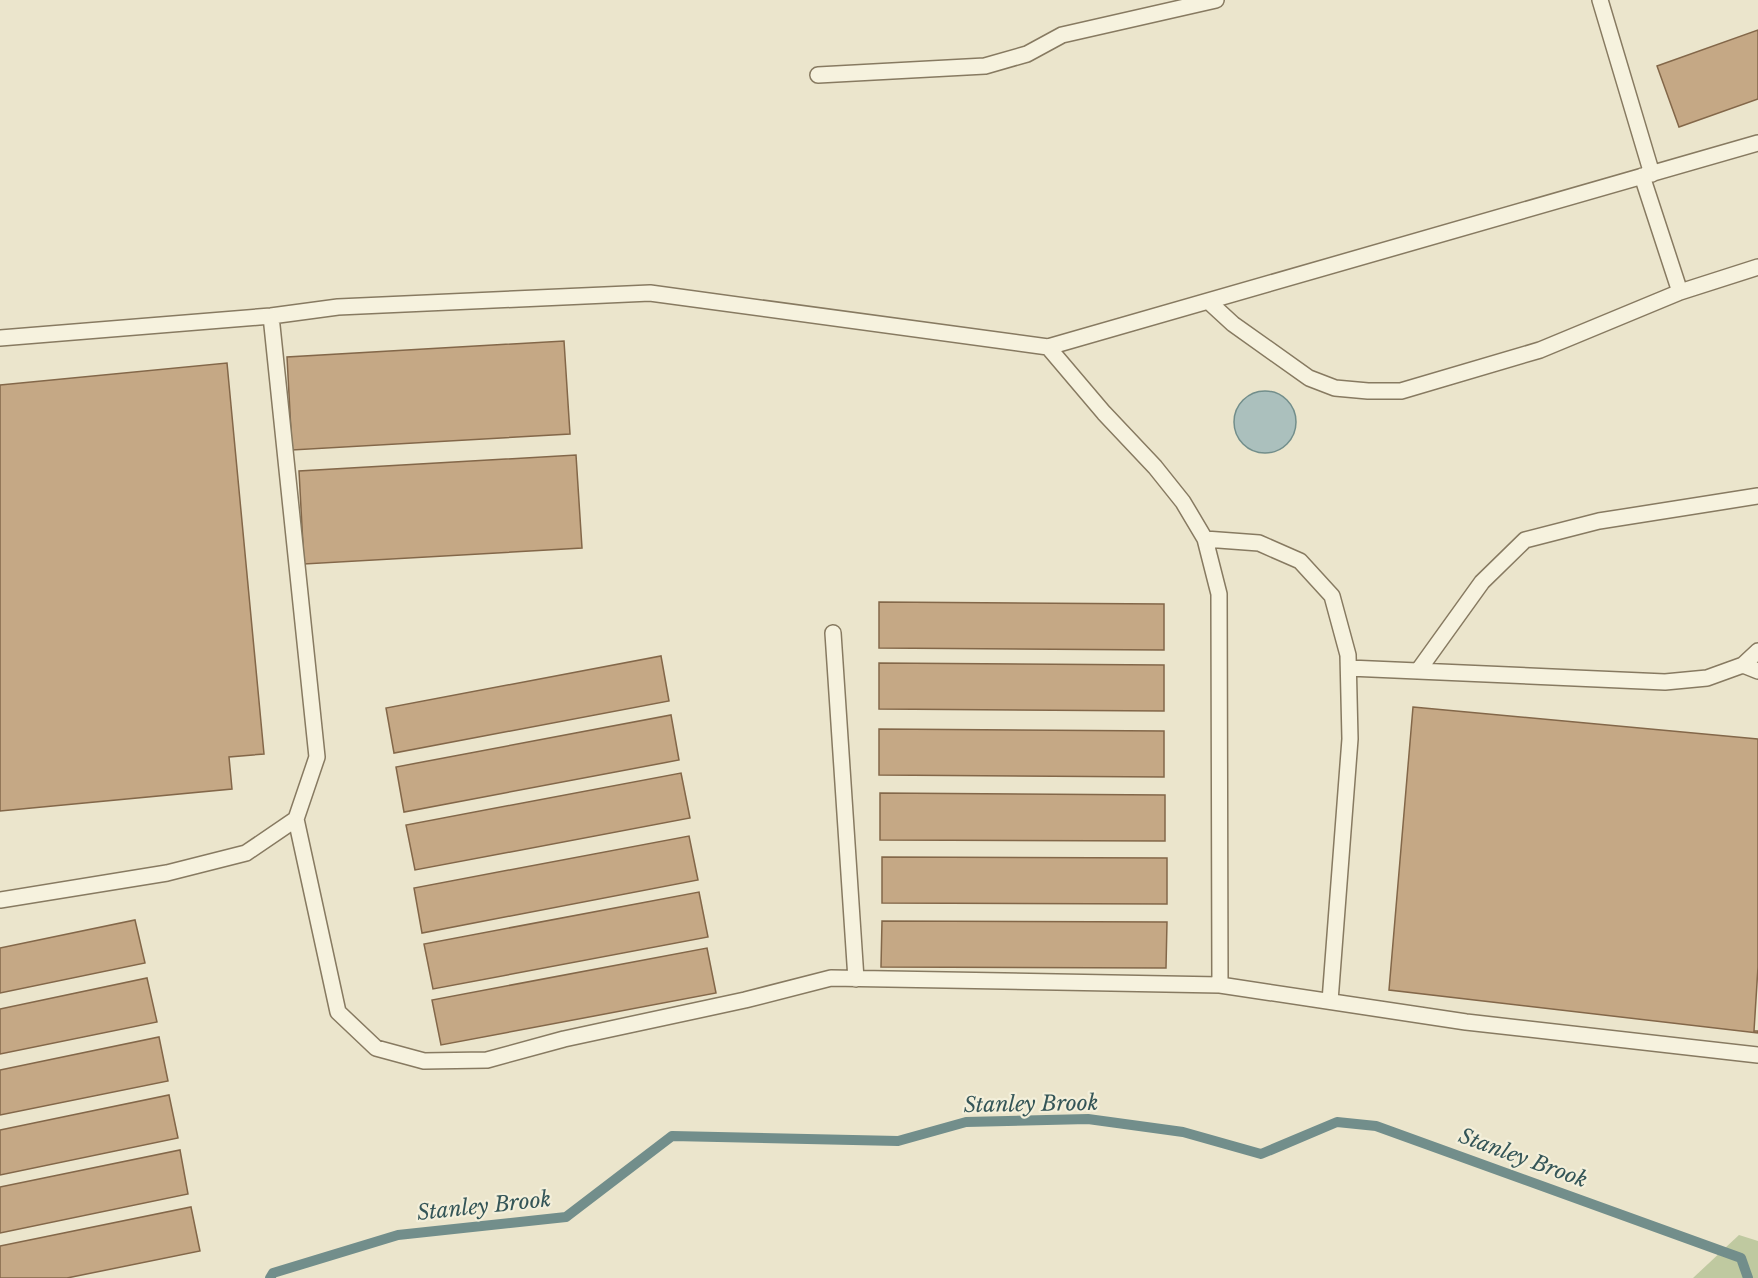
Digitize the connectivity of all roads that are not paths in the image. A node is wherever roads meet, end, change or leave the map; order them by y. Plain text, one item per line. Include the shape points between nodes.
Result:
1 (1216, 0) edge
2 (1600, 0) edge
3 (818, 75) dead end
4 (1758, 143) edge
5 (1647, 175) junction
6 (1758, 267) edge
7 (1680, 292) junction
8 (1208, 301) junction
9 (271, 316) junction
10 (0, 338) edge
11 (1048, 347) junction
12 (1758, 496) edge
13 (1205, 539) junction
14 (833, 633) dead end
15 (1758, 651) edge
16 (1743, 665) junction
17 (1349, 668) junction
18 (1418, 671) junction
19 (1758, 671) edge
20 (296, 819) junction
21 (0, 900) edge
22 (856, 979) junction
23 (1220, 985) junction
24 (1330, 1002) junction
25 (1758, 1055) edge

1 - 3 lane via 1062,35 1027,54 985,66
2 - 5 lane
4 - 5 lane
5 - 7 lane
5 - 8 lane
6 - 7 lane
7 - 8 lane via 1540,350 1401,391 1335,388 1309,378 1233,324
8 - 11 lane
9 - 10 lane
9 - 11 lane via 338,307 650,293
9 - 20 lane via 317,757
11 - 13 lane via 1155,467 1183,502
12 - 18 lane via 1599,521 1526,540 1482,582
13 - 17 lane via 1259,543 1300,561 1332,596
13 - 23 lane via 1219,594
14 - 22 lane
15 - 16 lane
16 - 18 lane via 1707,678 1665,682
16 - 19 lane
17 - 18 lane
17 - 24 lane via 1350,739
20 - 21 lane via 246,853 167,873
20 - 22 lane via 339,1012 376,1048 424,1061 487,1060 831,978
22 - 23 lane
23 - 24 lane
24 - 25 lane via 1466,1022

